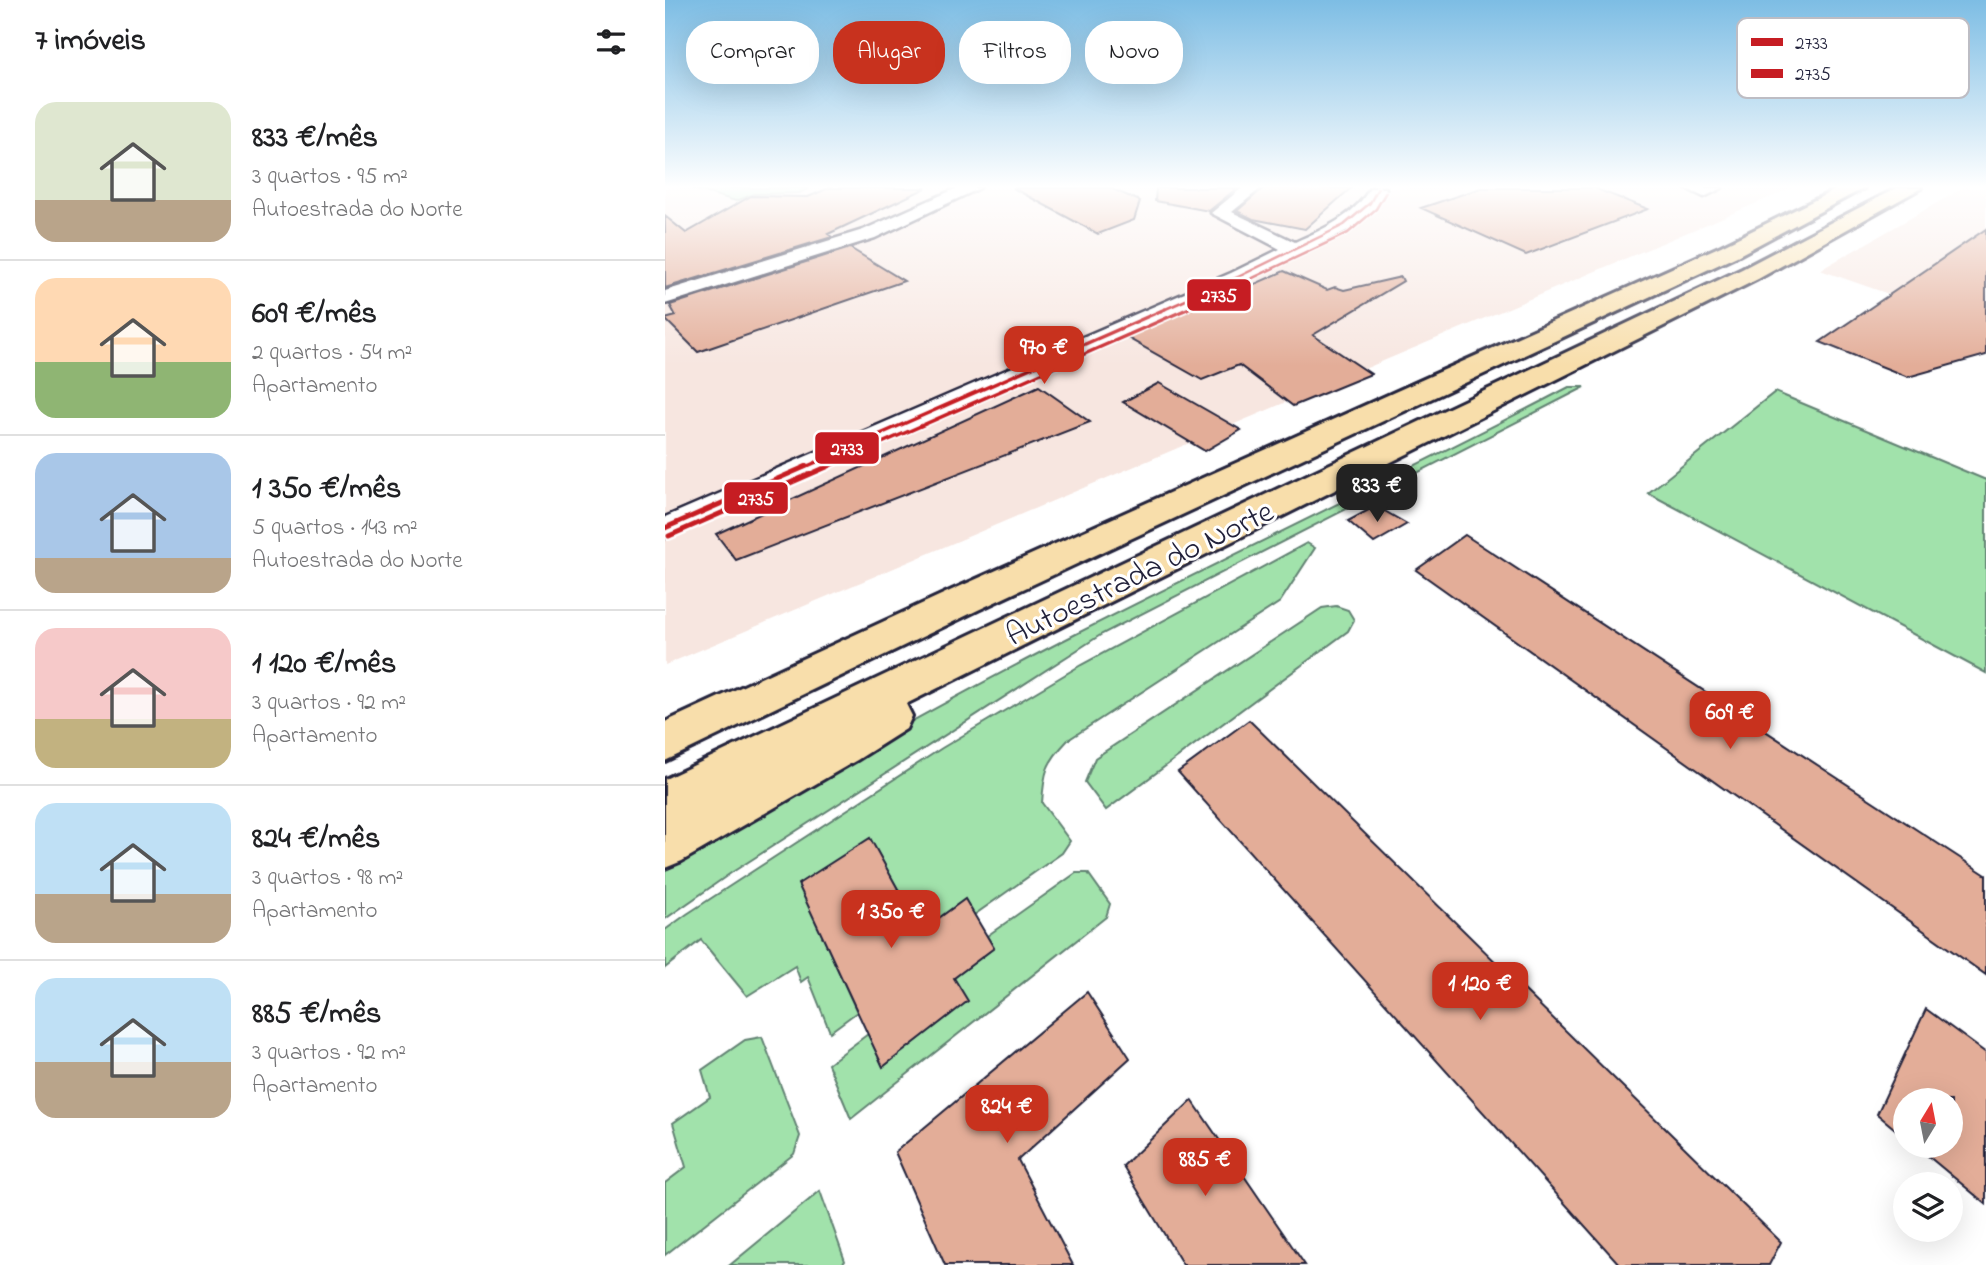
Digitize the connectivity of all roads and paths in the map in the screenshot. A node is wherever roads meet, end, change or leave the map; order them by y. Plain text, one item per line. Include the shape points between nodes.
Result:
1 (827, 247) edge
2 (1290, 247) edge
3 (1298, 247) edge
4 (1737, 247) edge
5 (1801, 247) edge
6 (1294, 249) junction
7 (665, 298) edge
8 (665, 528) edge
9 (965, 600) junction
10 (984, 646) junction
11 (665, 713) edge
12 (665, 742) edge
13 (665, 802) edge
14 (665, 845) edge

1 - 7 street
2 - 6 street
3 - 6 street
4 - 9 highway, Autoestrada do Norte
5 - 10 highway, Autoestrada do Norte
6 - 8 street
9 - 11 highway
9 - 12 highway, Autoestrada do Norte
10 - 13 highway, Autoestrada do Norte
10 - 14 highway via 928,691 853,740

